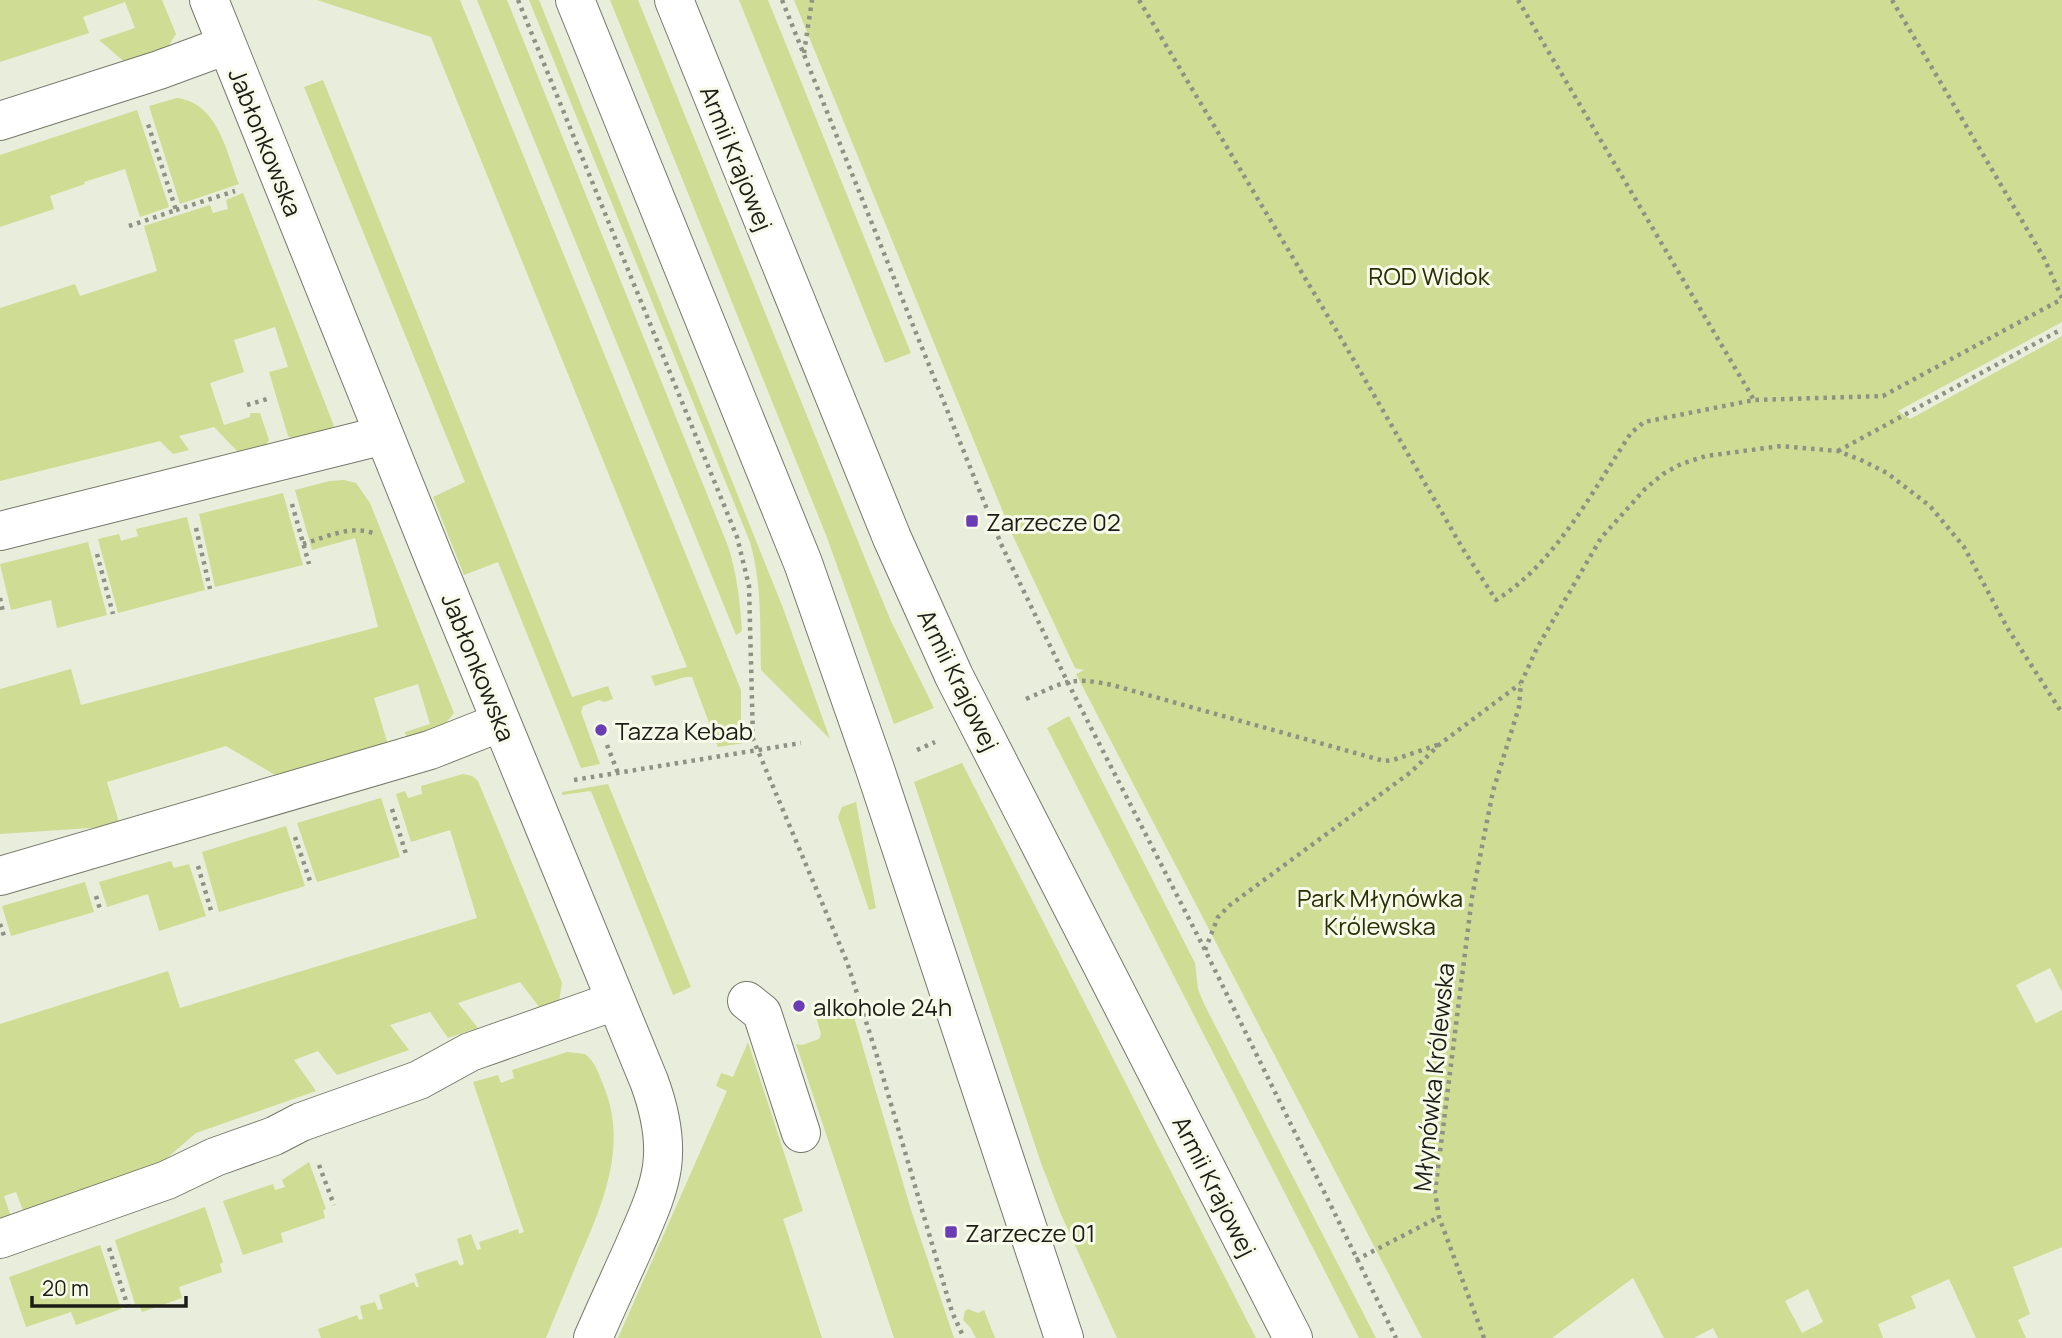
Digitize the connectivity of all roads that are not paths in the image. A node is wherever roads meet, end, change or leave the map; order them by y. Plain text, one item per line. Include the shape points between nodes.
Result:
1 (209, 0) edge
2 (575, 0) edge
3 (674, 0) edge
4 (227, 45) junction
5 (0, 121) edge
6 (384, 435) junction
7 (0, 531) edge
8 (501, 722) junction
9 (0, 876) edge
10 (615, 1001) junction
11 (747, 1001) dead end
12 (801, 1133) dead end
13 (0, 1239) edge
14 (593, 1338) edge
15 (1064, 1338) edge
16 (1293, 1338) edge

1 - 4 street, Jabłonkowska
2 - 15 street via 803,563
3 - 16 street, Armii Krajowej via 887,526 954,676
4 - 5 street
4 - 6 street, Jabłonkowska
6 - 7 street
6 - 8 street, Jabłonkowska
8 - 9 street via 430,750
8 - 10 street, Jabłonkowska
10 - 13 street via 470,1052 419,1080 301,1122 167,1180
10 - 14 street, Jabłonkowska via 658,1109 662,1166 645,1223
11 - 12 street via 762,1013

